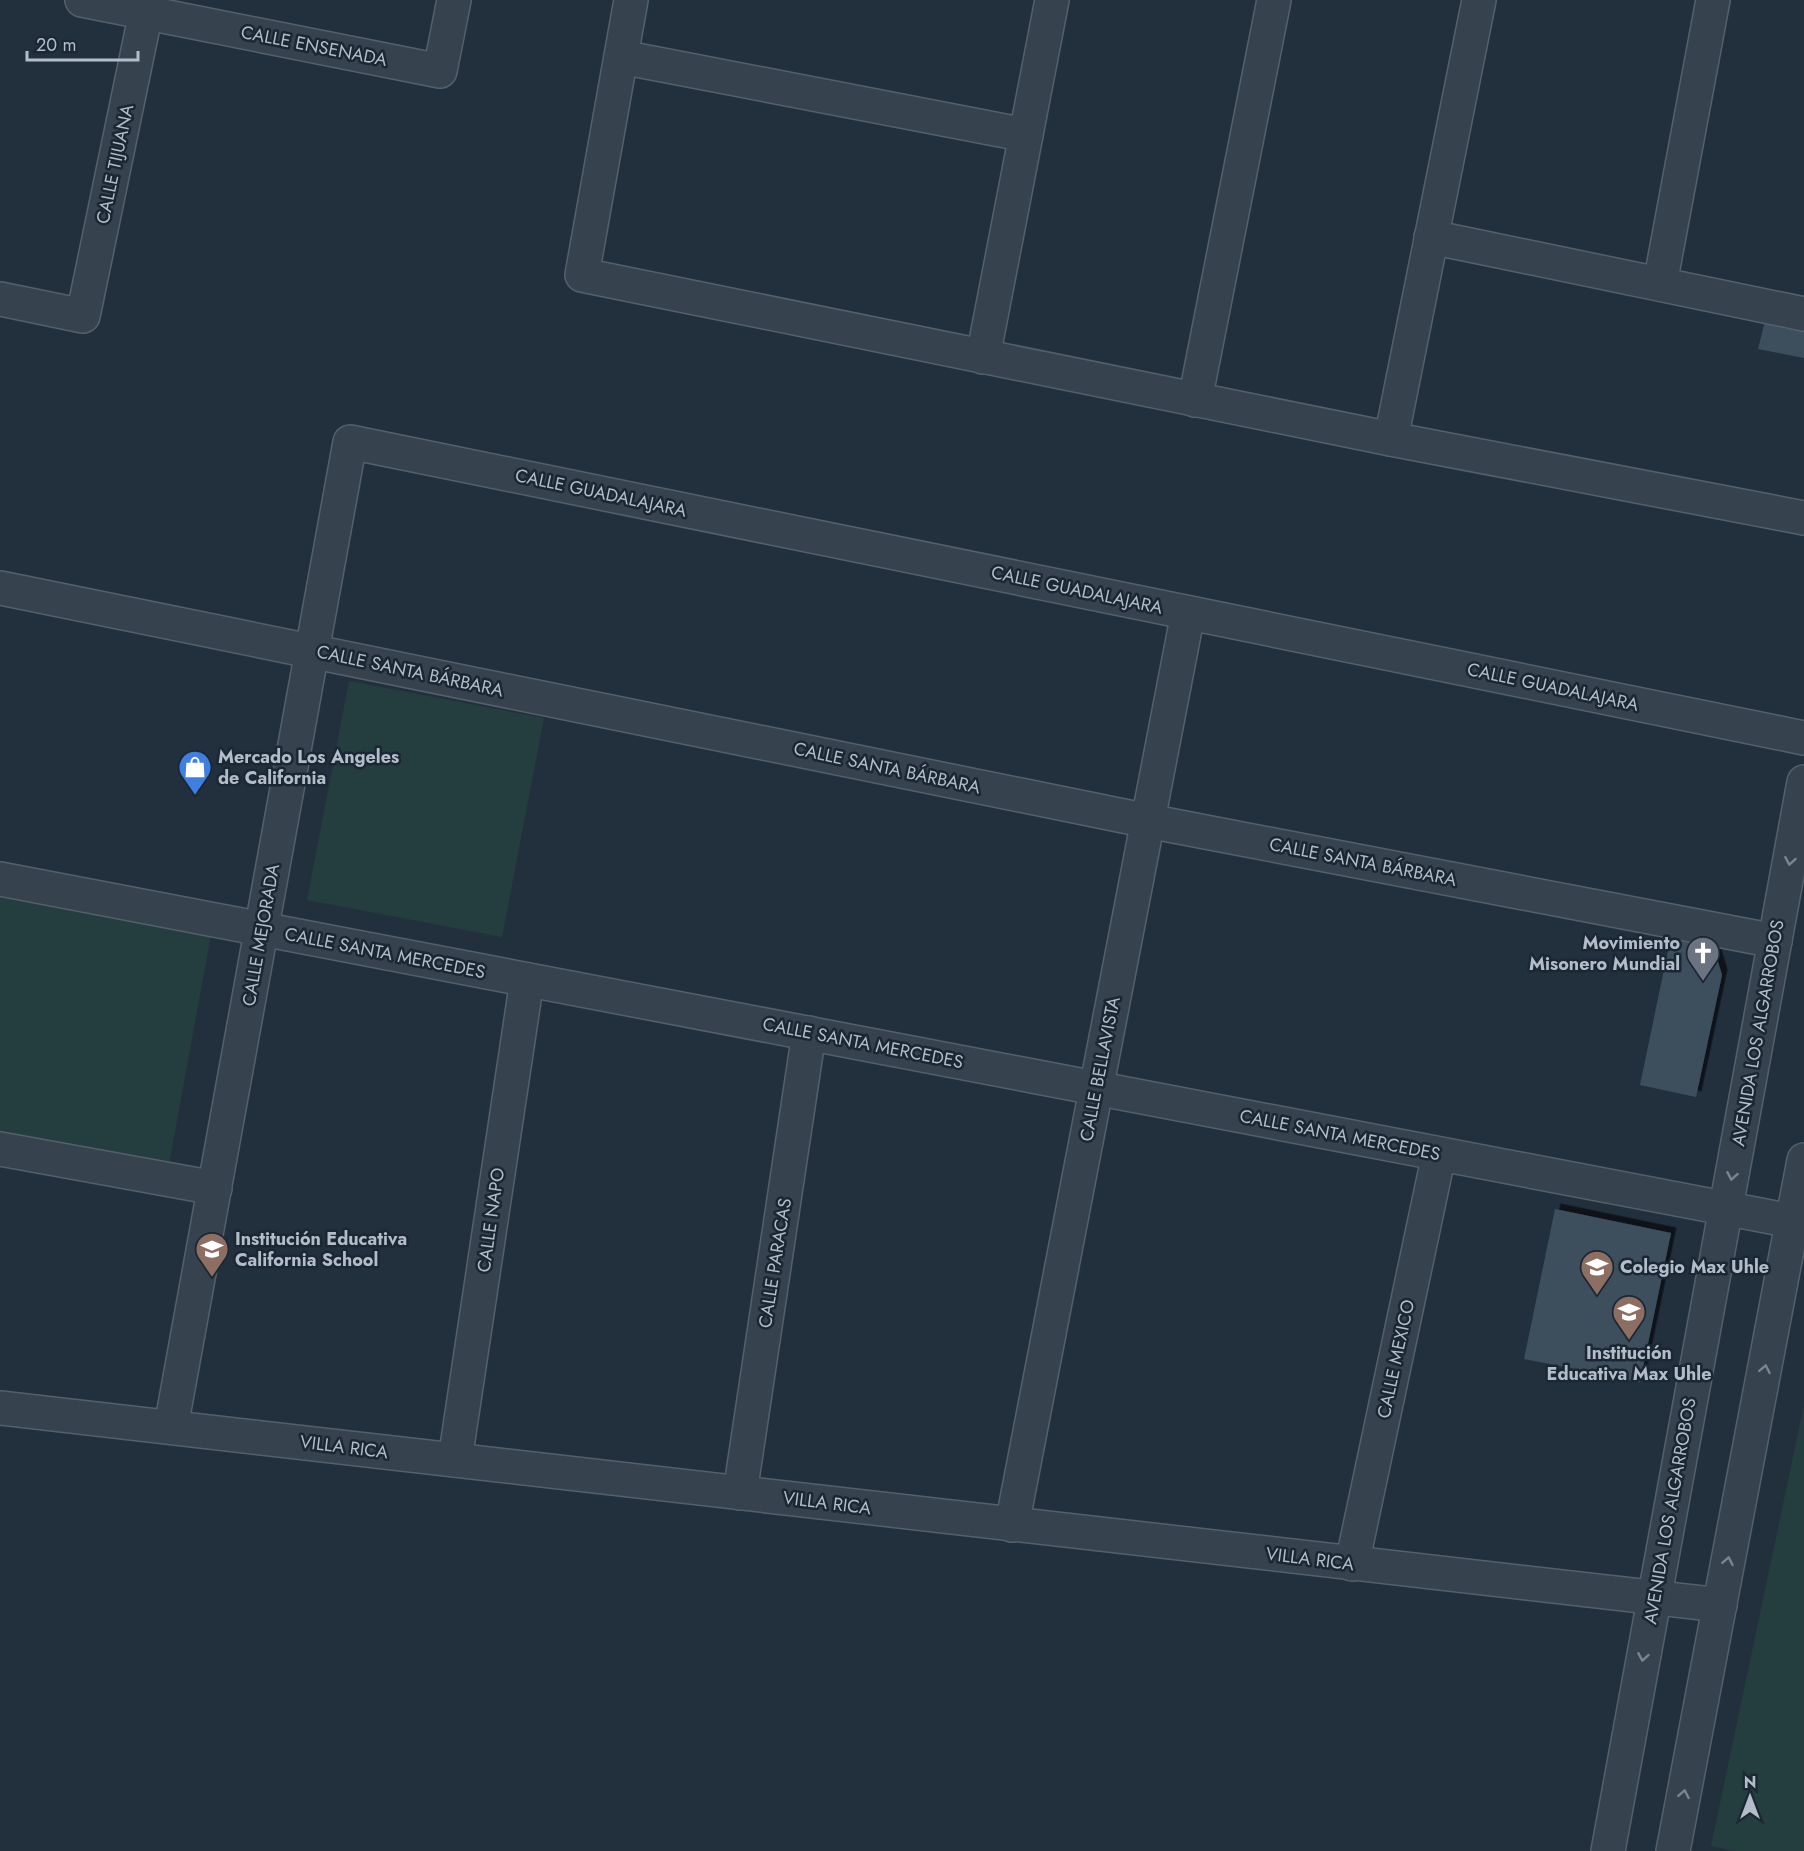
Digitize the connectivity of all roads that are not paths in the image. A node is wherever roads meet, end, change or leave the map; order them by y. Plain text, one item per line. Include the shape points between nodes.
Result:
1 (82, 0) edge
2 (454, 0) edge
3 (631, 0) edge
4 (1052, 0) edge
5 (1274, 0) edge
6 (1479, 0) edge
7 (1713, 0) edge
8 (159, 9) edge
9 (621, 57) junction
10 (1026, 135) junction
11 (1431, 237) junction
12 (1660, 284) junction
13 (0, 299) edge
14 (1804, 314) edge
15 (983, 357) junction
16 (1196, 400) junction
17 (1391, 439) junction
18 (350, 442) joint
19 (1804, 518) edge
20 (0, 588) edge
21 (1188, 613) junction
22 (312, 651) junction
23 (1804, 738) edge
24 (1804, 782) edge
25 (1148, 821) junction
26 (0, 879) edge
27 (261, 929) junction
28 (1775, 941) junction
29 (527, 980) junction
30 (809, 1033) junction
31 (1096, 1088) junction
32 (0, 1149) edge
33 (1439, 1154) junction
34 (1804, 1160) edge
35 (215, 1188) junction
36 (1726, 1208) junction
37 (1792, 1221) junction
38 (1793, 1275) edge
39 (0, 1408) edge
40 (171, 1427) junction
41 (455, 1460) junction
42 (740, 1493) junction
43 (1012, 1525) junction
44 (1352, 1564) junction
45 (1654, 1598) junction
46 (1720, 1605) junction
47 (1608, 1851) edge
48 (1673, 1851) edge

1 - 8 street, CALLE ENSENADA
2 - 8 street, CALLE ENSENADA via 440,71
3 - 9 street
4 - 10 street
5 - 16 street
6 - 11 street
7 - 12 street
8 - 13 street, CALLE TIJUANA via 83,316
9 - 10 street
9 - 15 street via 582,275
10 - 15 street
11 - 12 street
11 - 17 street
12 - 14 street
15 - 16 street
16 - 17 street
17 - 19 street
18 - 21 street, CALLE GUADALAJARA
18 - 22 street, CALLE MEJORADA
20 - 22 street, CALLE SANTA BÁRBARA
21 - 23 street, CALLE GUADALAJARA
21 - 25 street, CALLE BELLAVISTA
22 - 25 street, CALLE SANTA BÁRBARA
22 - 27 street, CALLE MEJORADA
24 -> 28 street, AVENIDA LOS ALGARROBOS
25 - 28 street, CALLE SANTA BÁRBARA
25 - 31 street, CALLE BELLAVISTA
26 - 27 street, CALLE SANTA MERCEDES
27 - 29 street, CALLE SANTA MERCEDES
27 - 35 street, CALLE MEJORADA
28 -> 36 street, AVENIDA LOS ALGARROBOS
29 - 30 street, CALLE SANTA MERCEDES
29 - 41 street, CALLE NAPO
30 - 31 street, CALLE SANTA MERCEDES
30 - 42 street, CALLE PARACAS
31 - 33 street, CALLE SANTA MERCEDES
31 - 43 street, CALLE BELLAVISTA
32 - 35 street
33 - 36 street, CALLE SANTA MERCEDES
33 - 44 street, CALLE MEXICO
34 - 37 street
35 - 40 street, CALLE MEJORADA
36 - 37 street, CALLE SANTA MERCEDES
36 - 45 street, AVENIDA LOS ALGARROBOS
37 - 38 street
46 -> 38 street
39 - 40 street, VILLA RICA
40 - 41 street, VILLA RICA
41 - 42 street, VILLA RICA
42 - 43 street, VILLA RICA
43 - 44 street, VILLA RICA
44 - 45 street, VILLA RICA
45 - 46 street, VILLA RICA
45 -> 47 street, AVENIDA LOS ALGARROBOS
48 -> 46 street

